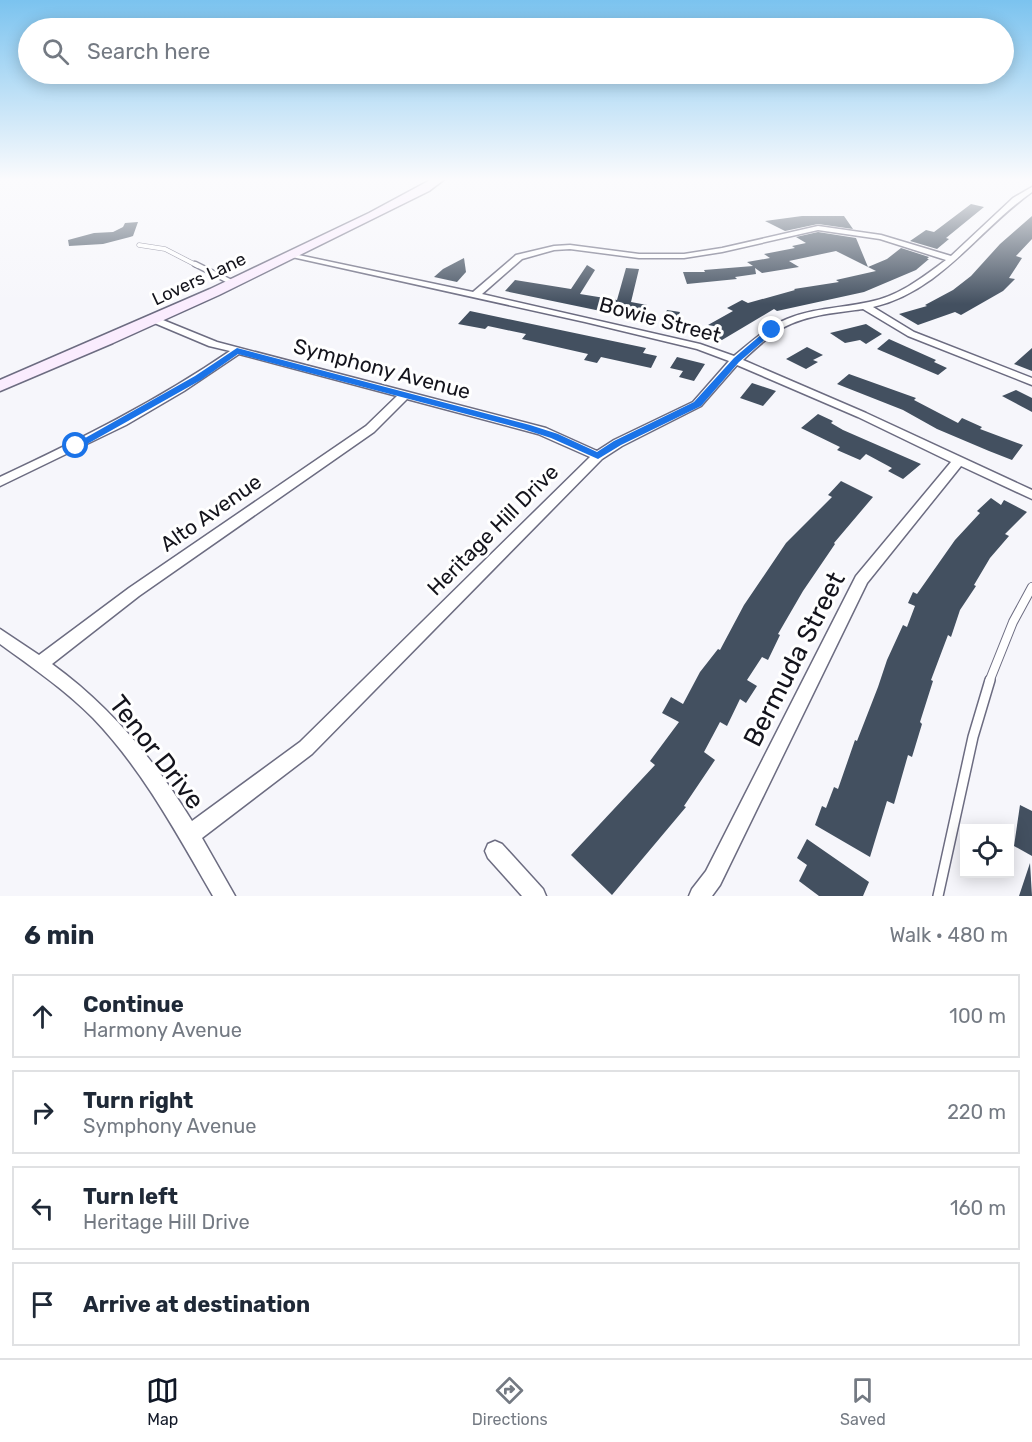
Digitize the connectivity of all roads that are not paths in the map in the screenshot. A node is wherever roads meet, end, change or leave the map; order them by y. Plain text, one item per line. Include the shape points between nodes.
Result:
1 (360, 220) edge
2 (995, 220) edge
3 (140, 245) dead end
4 (292, 255) junction
5 (952, 259) junction
6 (233, 283) junction
7 (475, 295) junction
8 (865, 306) junction
9 (155, 320) junction
10 (237, 351) junction
11 (736, 360) junction
12 (1032, 382) edge
13 (0, 386) edge
14 (405, 395) junction
15 (598, 456) junction
16 (959, 460) junction
17 (0, 482) edge
18 (1032, 495) edge
19 (1032, 587) edge
20 (0, 634) edge
21 (39, 664) junction
22 (189, 835) junction
23 (495, 851) dead end
24 (225, 896) edge
25 (536, 896) edge
26 (699, 896) edge
27 (938, 896) edge

1 - 4 street, Lovers Lane
2 - 5 street, Heritage Hill Drive
3 - 6 lane via 165,249
4 - 6 street, Lovers Lane
4 - 7 street, Bowie Street
5 - 7 street via 881,237 818,228 684,256 554,248 519,257
5 - 8 street, Heritage Hill Drive via 913,288
6 - 9 street, Lovers Lane
7 - 11 street, Bowie Street via 637,331
8 - 11 street, Heritage Hill Drive via 792,320 763,336
8 - 12 street via 910,334
9 - 10 street, Symphony Avenue
9 - 13 street, Lovers Lane
10 - 14 street, Symphony Avenue
10 - 17 street via 198,378 104,431
11 - 15 street, Heritage Hill Drive via 697,404
11 - 16 street, Bowie Street
14 - 15 street, Symphony Avenue via 542,431
14 - 21 street, Alto Avenue via 370,429 143,585
15 - 22 street, Heritage Hill Drive via 306,748
16 - 18 street, Bowie Street
16 - 26 street, Bermuda Street via 861,580 713,878
19 - 27 lane via 994,663
20 - 21 street, Tenor Drive
21 - 22 street, Tenor Drive via 76,692 115,730
22 - 24 street, Tenor Drive
23 - 25 street

